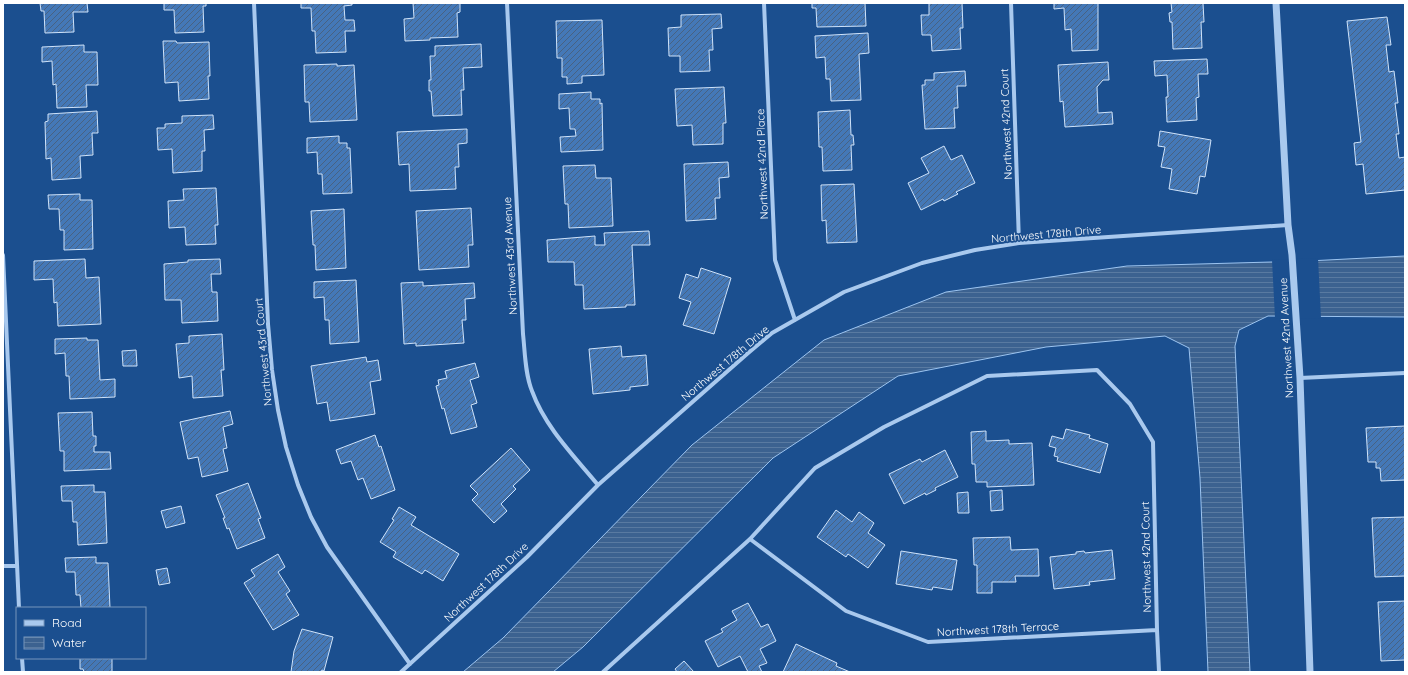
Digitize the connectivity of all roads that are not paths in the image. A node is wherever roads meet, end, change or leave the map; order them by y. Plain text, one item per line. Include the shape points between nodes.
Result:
1 (254, 3) edge
2 (507, 3) edge
3 (764, 3) edge
4 (1011, 3) edge
5 (1276, 3) edge
6 (1288, 225) junction
7 (1019, 243) junction
8 (3, 255) edge
9 (795, 320) junction
10 (1405, 374) edge
11 (1300, 378) junction
12 (598, 485) junction
13 (750, 539) junction
14 (3, 566) edge
15 (16, 566) junction
16 (19, 607) edge
17 (1157, 630) junction
18 (22, 659) edge
19 (410, 664) junction
20 (23, 672) edge
21 (402, 672) edge
22 (604, 672) edge
23 (1159, 672) edge
24 (1310, 672) edge

1 - 19 street, Northwest 43rd Court via 268,324 272,370 286,447 311,517 327,547
2 - 12 street, Northwest 43rd Avenue via 523,334 531,391 550,426
3 - 9 street, Northwest 42nd Place via 774,260
4 - 7 street, Northwest 42nd Court
5 - 6 street, Northwest 42nd Avenue
6 - 7 street, Northwest 178th Drive
6 - 11 street, Northwest 42nd Avenue
7 - 9 street, Northwest 178th Drive via 975,250 922,263 844,292
8 - 15 street
9 - 12 street, Northwest 178th Drive via 772,333
10 - 11 street
11 - 24 street, Northwest 42nd Avenue
12 - 19 street, Northwest 178th Drive via 528,556
13 - 17 street, Northwest 178th Terrace via 846,611 928,642
13 - 17 street, Northwest 42nd Court via 815,468 884,427 987,376 1097,370 1130,404 1153,442
13 - 22 street
14 - 15 street
15 - 16 street
17 - 23 street, Northwest 42nd Court
18 - 20 street
19 - 21 street, Northwest 178th Drive

